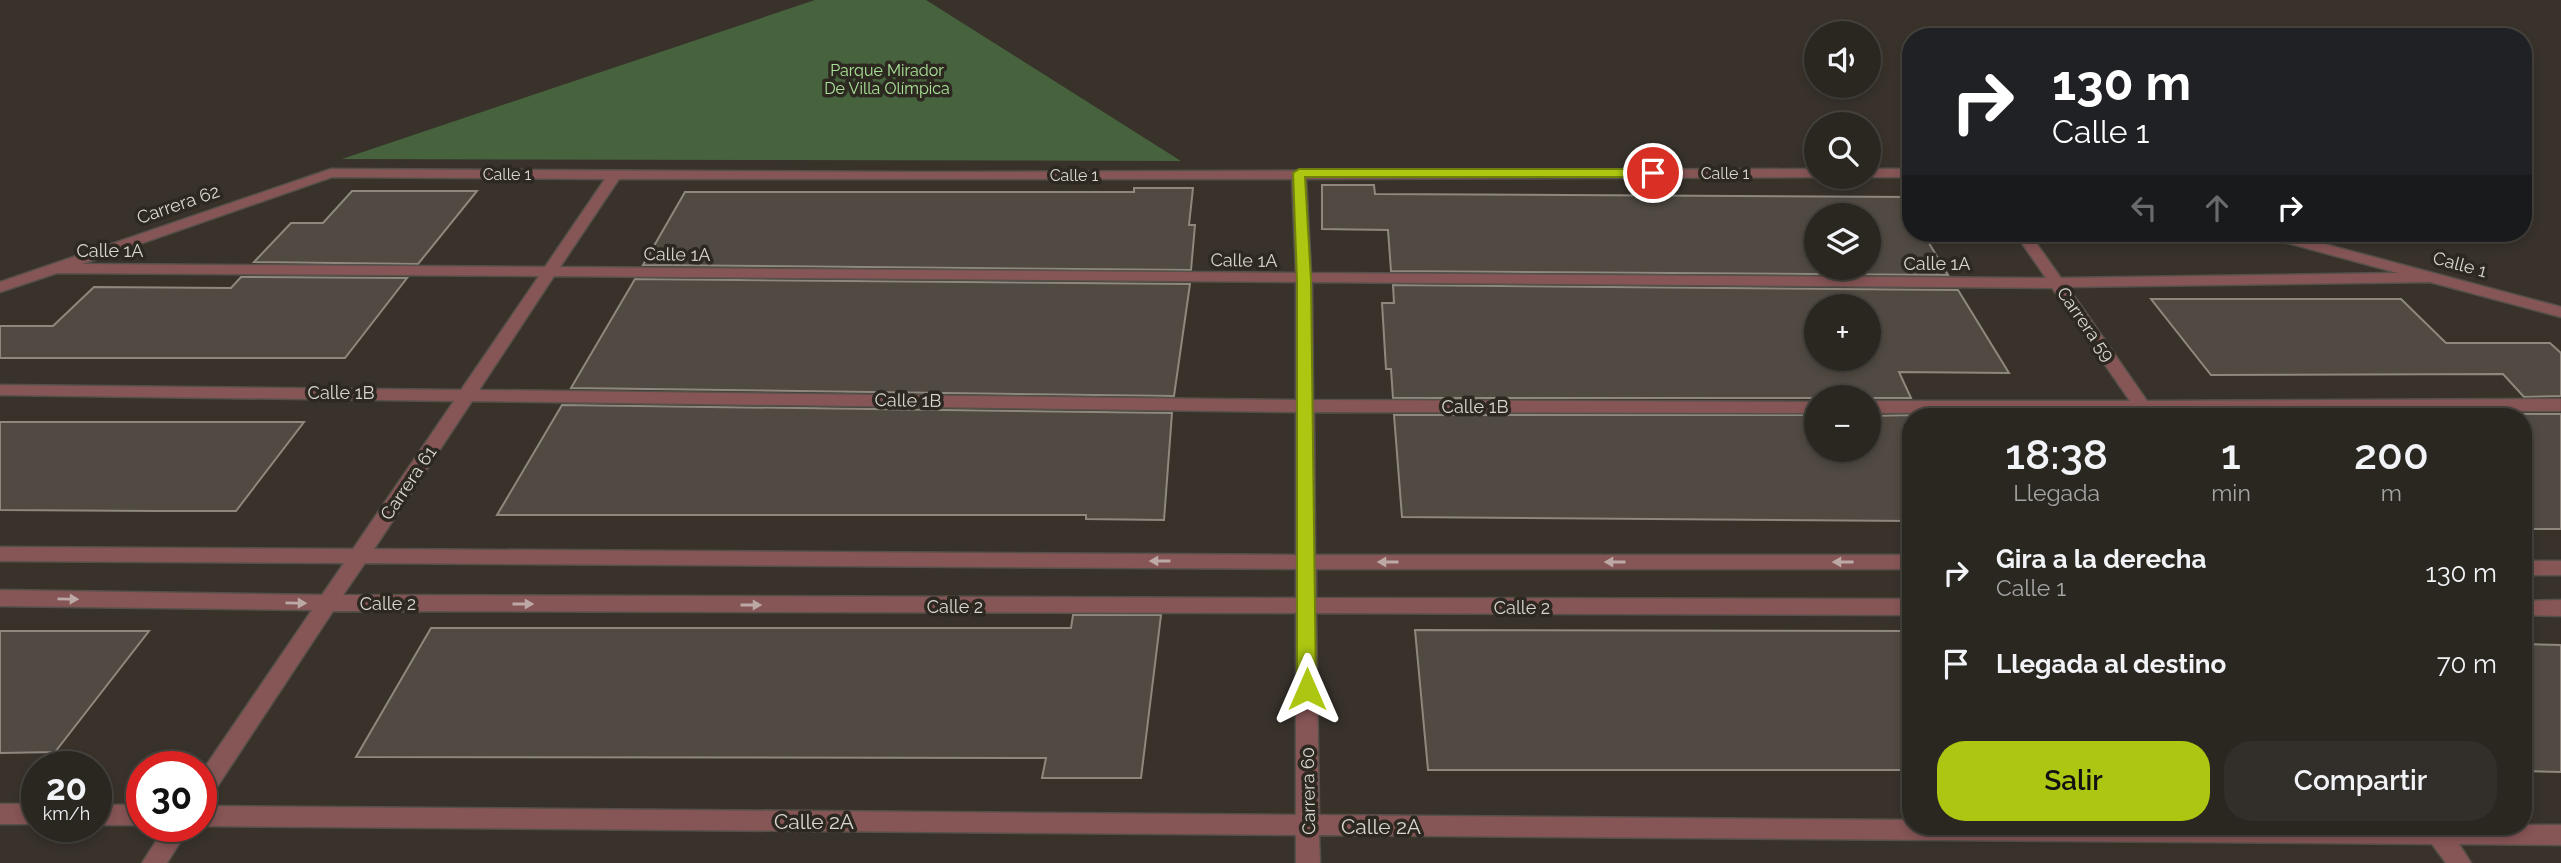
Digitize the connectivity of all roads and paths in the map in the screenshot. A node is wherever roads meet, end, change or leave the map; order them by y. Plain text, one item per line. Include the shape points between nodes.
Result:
1 (331, 173) joint
2 (1299, 173) junction
3 (1804, 173) edge
4 (1881, 173) edge
5 (1902, 173) edge
6 (615, 174) junction
7 (2028, 242) edge
8 (2301, 242) edge
9 (54, 268) junction
10 (549, 272) junction
11 (2433, 277) junction
12 (1304, 280) junction
13 (2057, 283) junction
14 (0, 287) edge
15 (2561, 312) edge
16 (0, 390) edge
17 (468, 393) junction
18 (2561, 405) edge
19 (1305, 407) junction
20 (1804, 407) edge
21 (1881, 407) edge
22 (1925, 408) edge
23 (2144, 408) edge
24 (2384, 408) edge
25 (0, 554) edge
26 (360, 554) junction
27 (1306, 562) junction
28 (1902, 562) edge
29 (2532, 568) edge
30 (2561, 569) edge
31 (0, 598) edge
32 (327, 603) junction
33 (1902, 607) edge
34 (1306, 608) junction
35 (2532, 608) edge
36 (2561, 608) edge
37 (217, 768) edge
38 (0, 814) edge
39 (21, 814) edge
40 (217, 816) edge
41 (1308, 825) junction
42 (1902, 828) edge
43 (2532, 834) edge
44 (2439, 835) edge
45 (2561, 835) edge
46 (168, 842) edge
47 (154, 863) edge
48 (1308, 863) edge
49 (2459, 863) edge

1 - 6 street, Calle 1
1 - 9 street, Carrera 62
2 - 3 street, Calle 1
2 - 6 street, Calle 1
2 - 12 street, Carrera 60
4 - 5 street
6 - 10 street, Carrera 61
7 - 13 street, Carrera 59
8 - 11 street, Calle 1
9 - 10 street, Calle 1A
9 - 14 street, Carrera 62
10 - 12 street, Calle 1A
10 - 17 street, Carrera 61
11 - 13 street, Calle 1A
11 - 15 street, Calle 1
12 - 13 street, Calle 1A
12 - 19 street, Carrera 60
13 - 23 street, Carrera 59
16 - 17 street, Calle 1B
17 - 19 street, Calle 1B
17 - 26 street, Carrera 61
18 - 24 street
19 - 20 street, Calle 1B
19 - 27 street, Carrera 60
21 - 22 street
25 - 26 street
27 -> 26 street
26 - 32 street, Carrera 61
28 -> 27 street
27 - 34 street, Carrera 60
29 - 30 street
31 -> 32 street, Calle 2
32 -> 34 street, Calle 2
32 - 37 street, Carrera 61
33 - 34 street, Calle 2
34 - 41 street, Carrera 60
35 - 36 street
38 - 39 street
40 - 41 street, Calle 2A
41 - 42 street, Calle 2A
41 - 48 street, Carrera 60
43 - 45 street, Calle 2A
44 - 49 street
46 - 47 street

